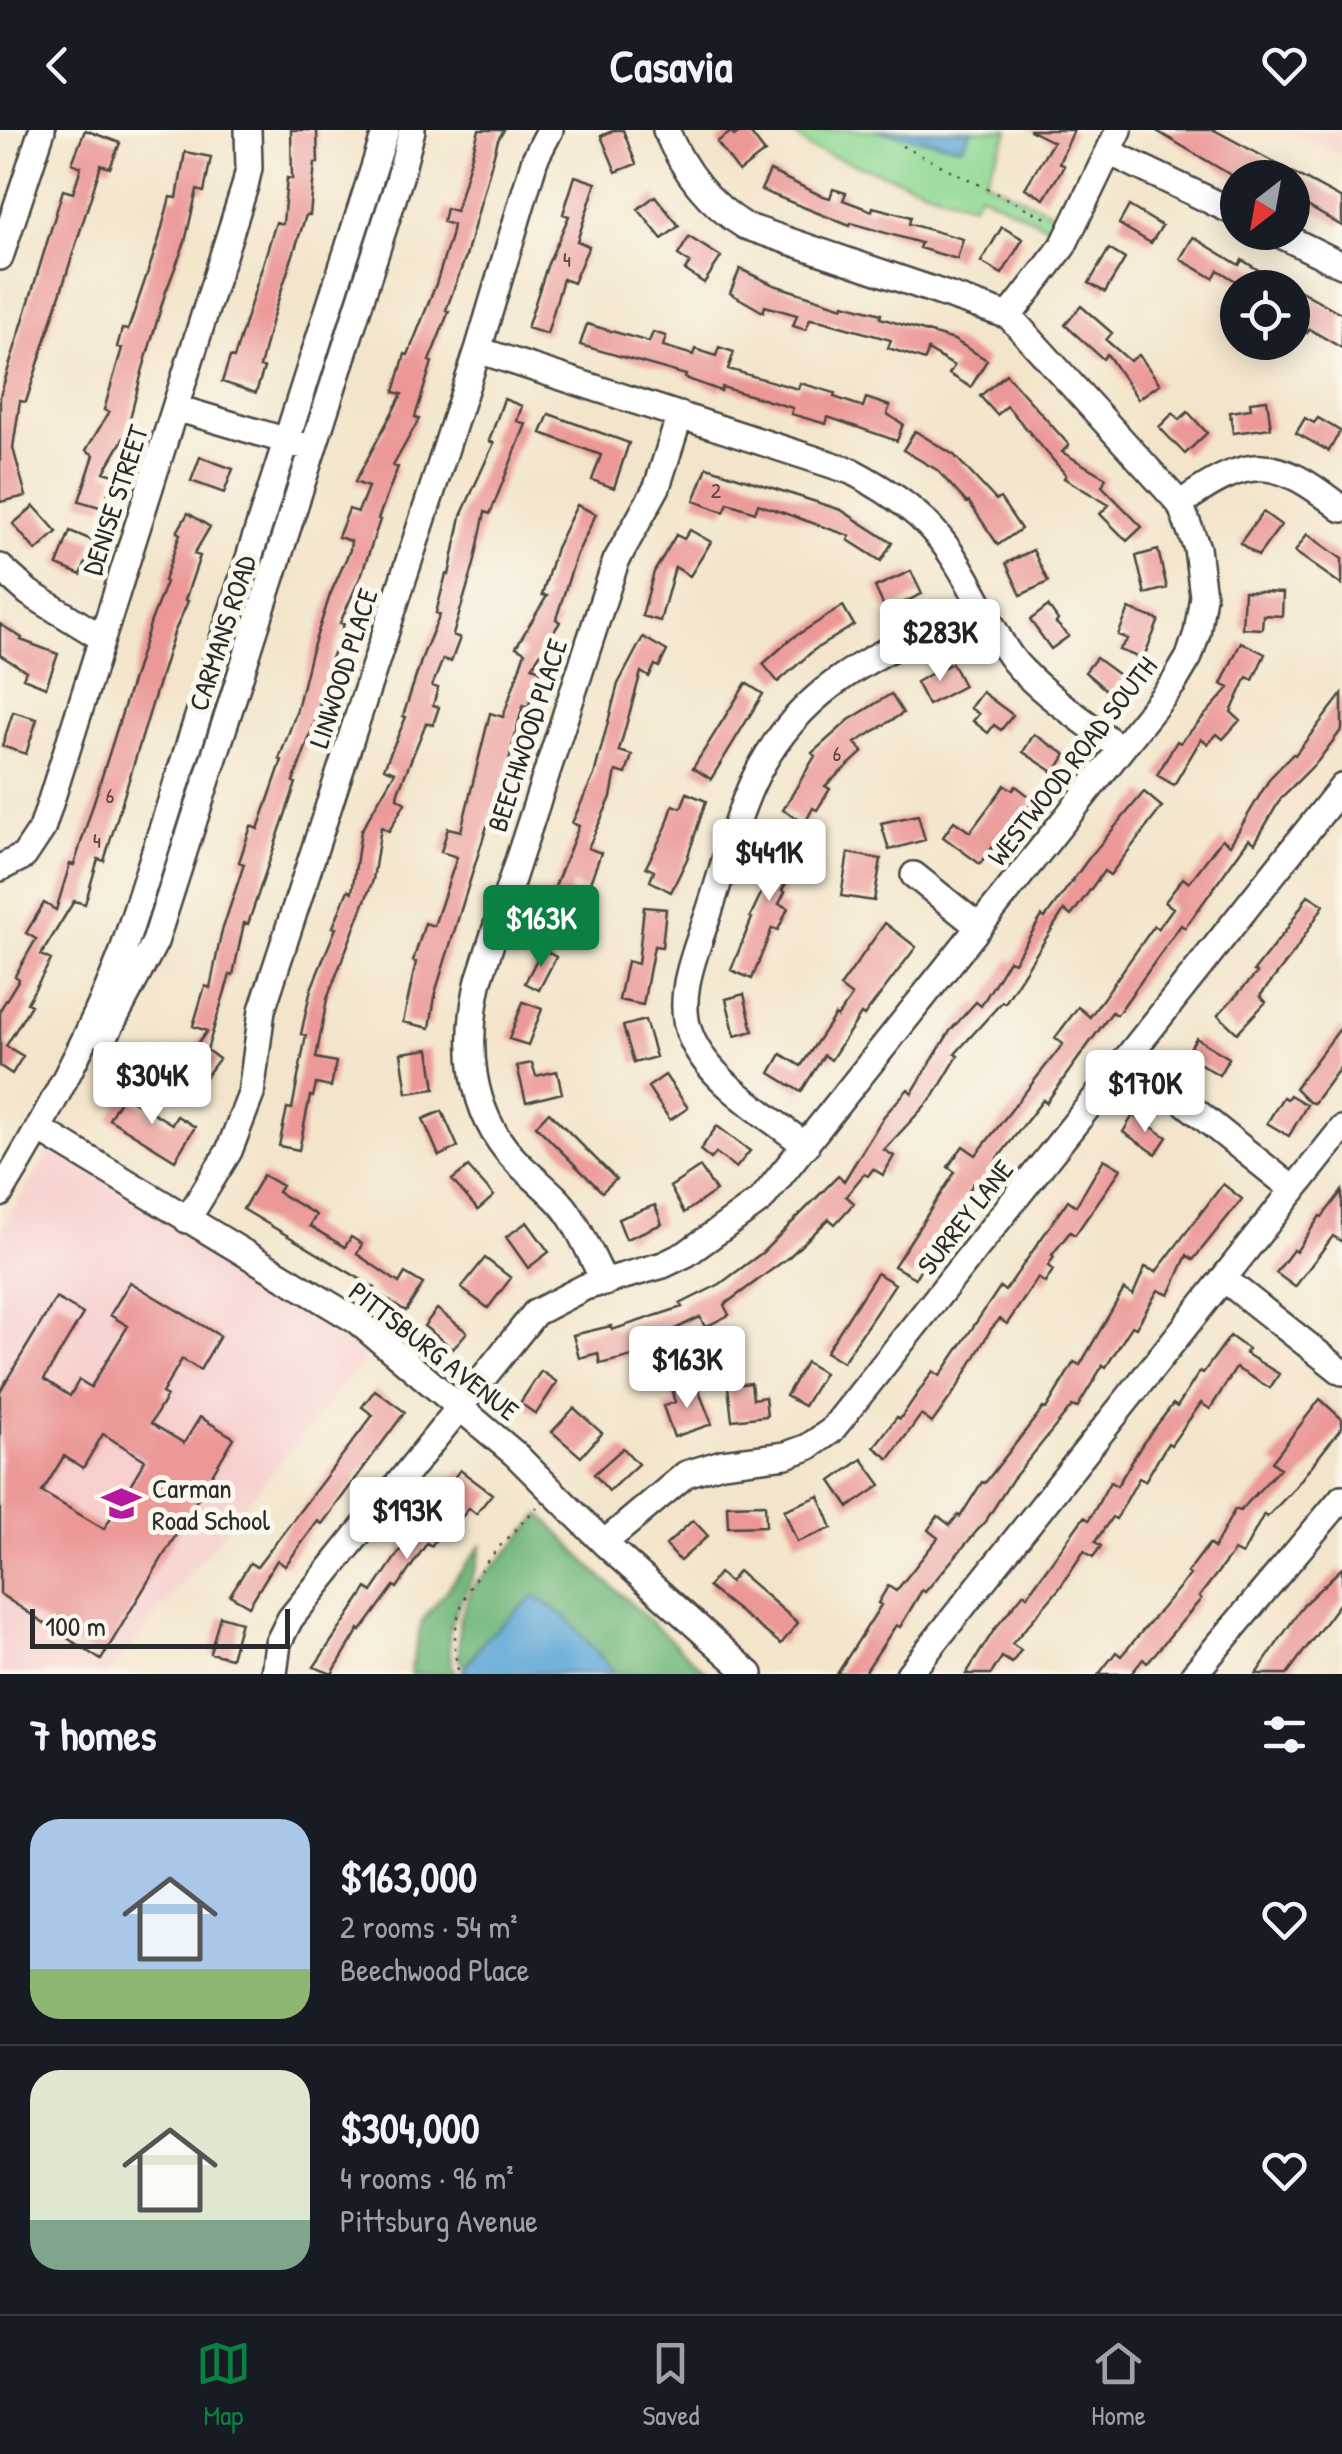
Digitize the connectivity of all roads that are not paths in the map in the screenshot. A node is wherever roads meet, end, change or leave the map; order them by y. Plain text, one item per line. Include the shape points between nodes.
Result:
1 (42, 130) edge
2 (248, 130) edge
3 (386, 130) edge
4 (412, 130) edge
5 (550, 130) edge
6 (666, 130) edge
7 (1114, 141) edge
8 (8, 202) edge
9 (1220, 203) edge
10 (1310, 249) edge
11 (0, 257) edge
12 (1342, 265) edge
13 (1009, 316) junction
14 (478, 350) junction
15 (176, 408) junction
16 (680, 416) junction
17 (288, 441) junction
18 (313, 450) junction
19 (1180, 504) junction
20 (1342, 509) edge
21 (0, 568) edge
22 (981, 605) junction
23 (102, 638) junction
24 (1121, 749) junction
25 (1342, 787) edge
26 (0, 868) edge
27 (914, 876) dead end
28 (980, 927) junction
29 (1128, 1058) junction
30 (39, 1129) junction
31 (1342, 1129) edge
32 (806, 1146) junction
33 (1294, 1190) junction
34 (0, 1194) edge
35 (188, 1220) junction
36 (1224, 1279) junction
37 (605, 1283) junction
38 (1342, 1372) edge
39 (460, 1406) junction
40 (1342, 1498) edge
41 (604, 1543) junction
42 (274, 1674) edge
43 (750, 1674) edge
44 (909, 1674) edge
45 (1194, 1674) edge

1 - 8 street
2 - 15 street, DENISE STREET via 246,186
3 - 17 street, CARMANS ROAD
4 - 18 street, CARMANS ROAD
5 - 14 street, LINWOOD PLACE via 535,159
6 - 13 street, WESTWOOD ROAD SOUTH via 705,195 745,226
7 - 9 street
7 - 13 street via 1055,260
8 - 11 street
10 - 12 street
13 - 19 street, WESTWOOD ROAD SOUTH
14 - 16 street
14 - 35 street, LINWOOD PLACE via 262,1010 250,1094 229,1151
15 - 17 street
15 - 23 street, DENISE STREET
16 - 22 street via 852,471 896,495 947,545
16 - 37 street, BEECHWOOD PLACE via 658,487 616,562 471,1014 472,1064 487,1117 512,1158 568,1212
17 - 18 street
17 - 30 street, CARMANS ROAD via 122,954
18 - 30 street, CARMANS ROAD via 154,942 74,1094
19 - 20 street via 1232,471 1262,467 1303,479
19 - 24 street, WESTWOOD ROAD SOUTH via 1202,573 1198,633 1172,684
21 - 23 street
22 - 24 street via 1024,672
22 - 32 street via 865,662 793,718 752,785 705,923 684,994 689,1034 716,1074
23 - 26 street, DENISE STREET via 42,829 24,856
24 - 28 street, WESTWOOD ROAD SOUTH
25 - 29 street, SURREY LANE
27 - 28 street
28 - 32 street, WESTWOOD ROAD SOUTH
29 - 33 street
29 - 41 street, SURREY LANE via 831,1431 786,1455 722,1462 686,1474
30 - 34 street, CARMANS ROAD
30 - 35 street, PITTSBURG AVENUE
31 - 33 street
32 - 37 street, WESTWOOD ROAD SOUTH via 761,1200 716,1236 664,1265
33 - 36 street
35 - 39 street, PITTSBURG AVENUE via 357,1321
36 - 38 street
36 - 44 street
37 - 39 street, WESTWOOD ROAD SOUTH via 535,1314
39 - 41 street, PITTSBURG AVENUE
39 - 42 street, WESTWOOD ROAD SOUTH via 290,1619
40 - 45 street
41 - 43 street, PITTSBURG AVENUE

